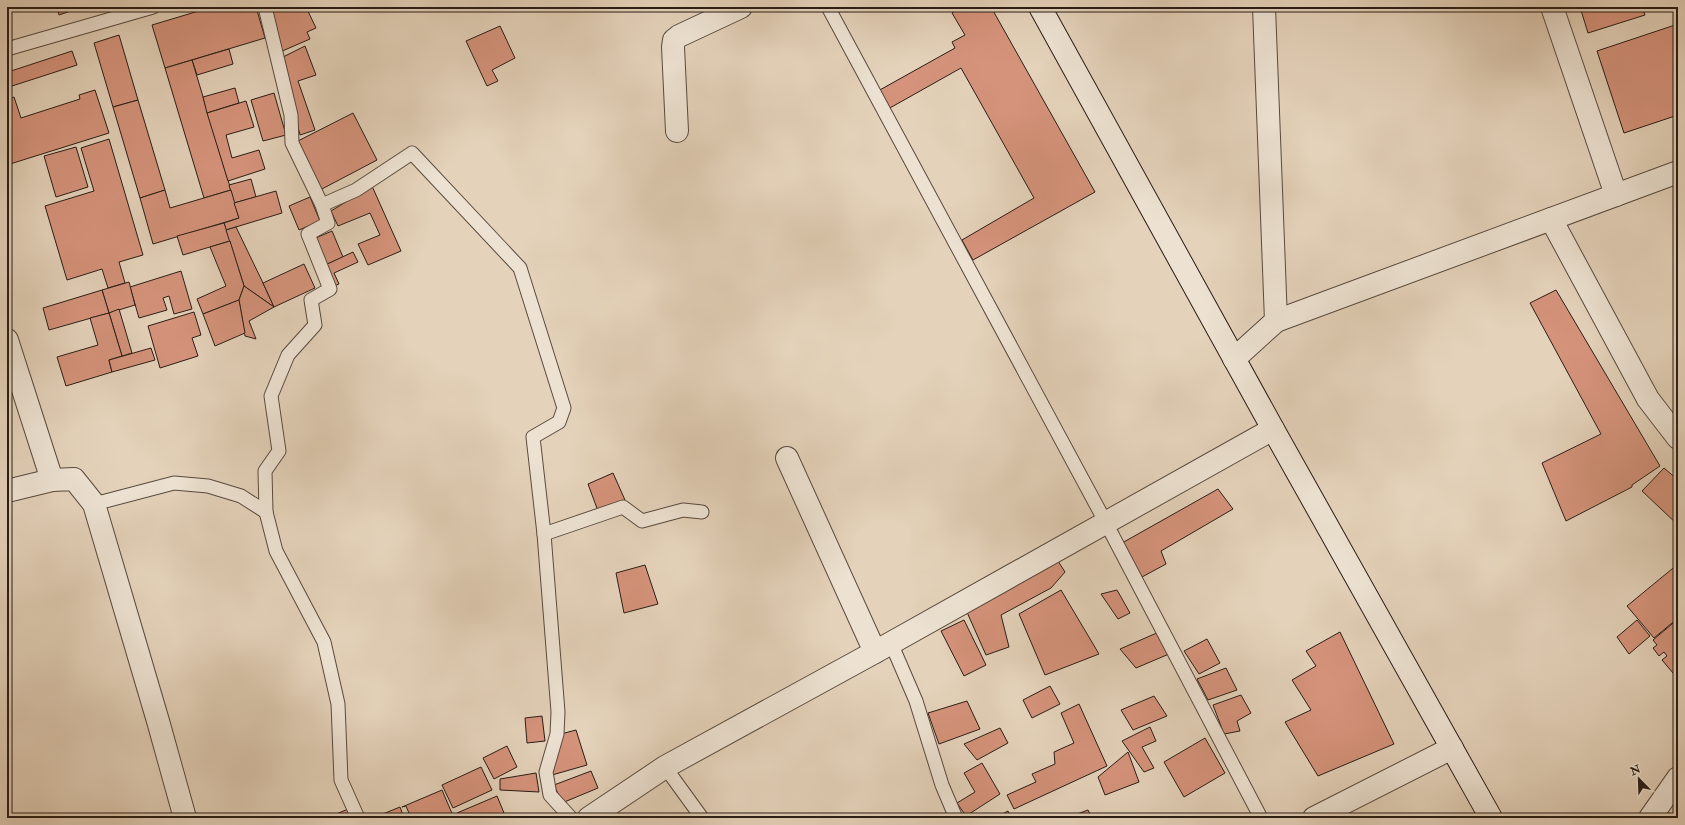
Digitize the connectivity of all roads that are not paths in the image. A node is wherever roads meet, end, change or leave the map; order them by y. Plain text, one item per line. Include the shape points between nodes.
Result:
1 (153, 7) edge
2 (265, 7) edge
3 (741, 7) edge
4 (828, 7) edge
5 (1040, 7) edge
6 (1264, 7) edge
7 (1552, 7) edge
8 (7, 49) edge
9 (677, 131) dead end
10 (1678, 172) edge
11 (1616, 195) junction
12 (322, 205) junction
13 (1551, 219) junction
14 (1276, 321) junction
15 (7, 340) edge
16 (1234, 359) junction
17 (1273, 429) junction
18 (1678, 438) edge
19 (787, 458) dead end
20 (52, 480) junction
21 (7, 492) edge
22 (94, 504) junction
23 (266, 512) junction
24 (702, 512) dead end
25 (1106, 523) junction
26 (544, 534) junction
27 (883, 648) junction
28 (1452, 748) junction
29 (665, 767) junction
30 (1678, 778) edge
31 (185, 818) edge
32 (358, 818) edge
33 (571, 818) edge
34 (589, 818) edge
35 (702, 818) edge
36 (956, 818) edge
37 (1261, 818) edge
38 (1314, 818) edge
39 (1491, 818) edge
40 (1650, 818) edge

1 - 8 lane
2 - 12 lane via 291,115 292,143
3 - 9 street via 674,40
4 - 25 lane
5 - 16 street
6 - 14 street
7 - 11 street
10 - 11 street
11 - 13 street
12 - 23 lane via 328,223 308,234 330,289 311,300 315,325 288,355 271,396 279,450 265,471
12 - 26 lane via 356,190 412,153 520,268 564,408 558,422 533,437
13 - 14 street
13 - 18 street via 1648,399
14 - 16 street
15 - 20 street
16 - 17 street
17 - 25 street
17 - 28 street
19 - 27 street
20 - 21 street
20 - 22 street via 74,478
22 - 23 lane via 174,483 208,486 241,496
22 - 31 street
23 - 32 lane via 276,551 324,642 338,704 341,780
24 - 26 lane via 683,510 642,521 623,507
25 - 27 street
25 - 37 lane
26 - 33 lane via 558,712 557,734 546,772 550,795
27 - 29 street
27 - 36 lane via 916,700 942,785
28 - 38 street
28 - 39 street
29 - 34 street
29 - 35 lane
30 - 40 street

